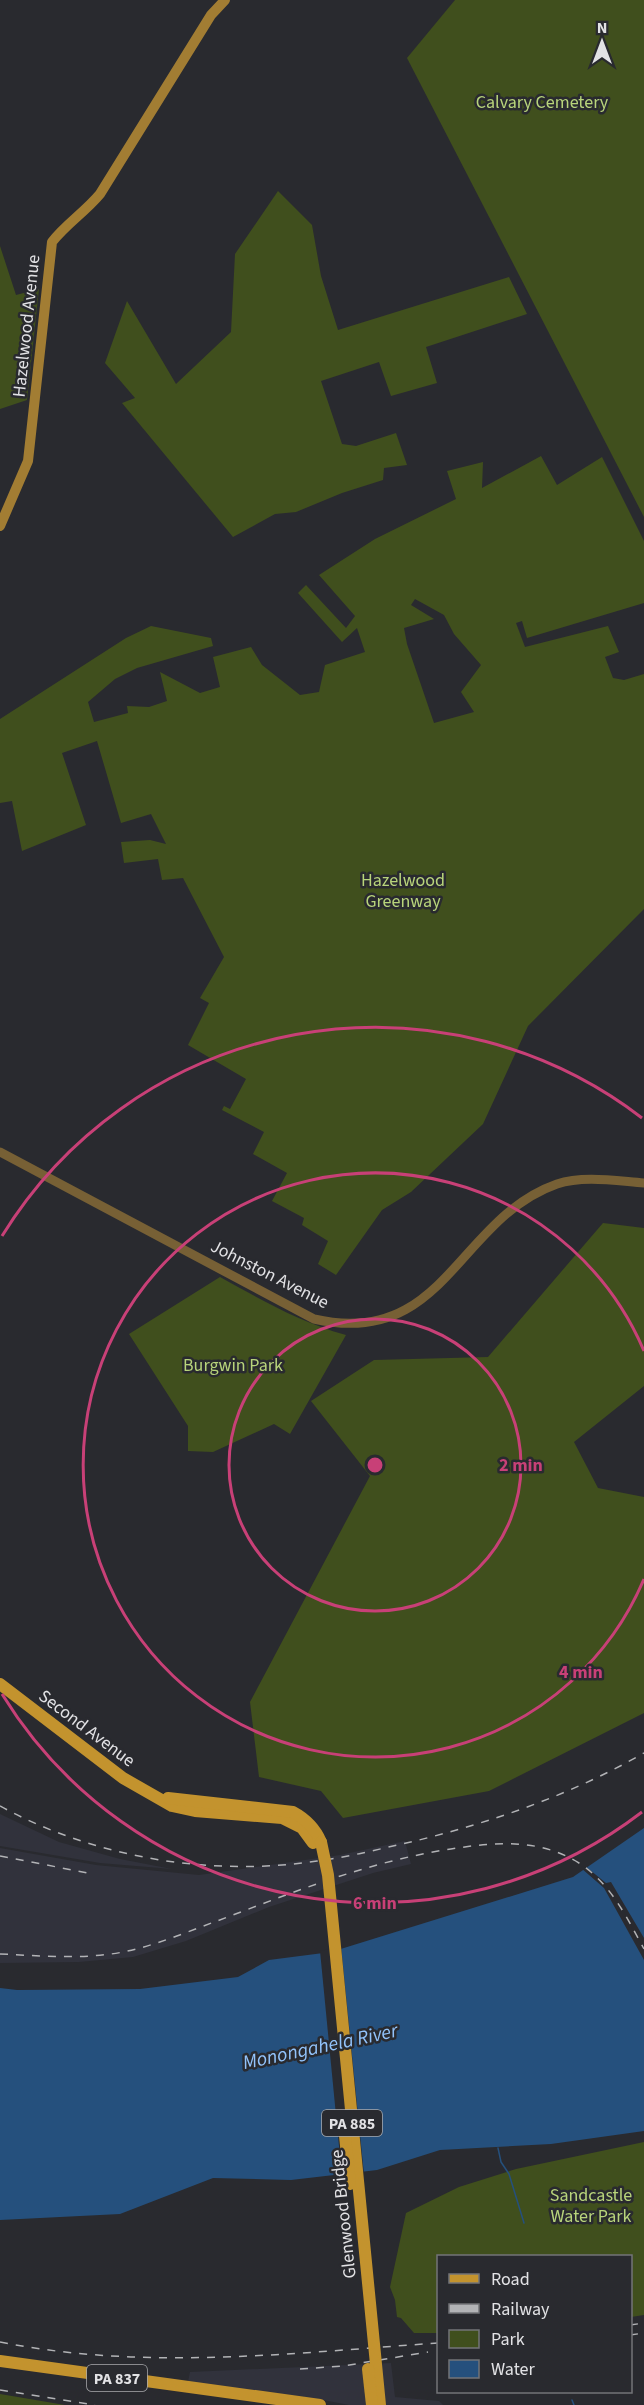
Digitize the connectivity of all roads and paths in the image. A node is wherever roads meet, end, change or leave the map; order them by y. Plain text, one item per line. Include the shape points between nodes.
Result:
1 (225, 0) edge
2 (0, 526) edge
3 (0, 1152) edge
4 (644, 1183) edge
5 (0, 1684) edge
6 (317, 1842) junction
7 (0, 2361) edge
8 (234, 2394) junction
9 (288, 2405) edge
10 (321, 2405) edge
11 (372, 2405) edge
12 (380, 2405) edge

1 - 2 main road, Hazelwood Avenue via 210,15 100,194 52,242 28,461
3 - 4 street, Johnston Avenue via 314,1319 335,1324 375,1321 405,1311 428,1296 501,1218 525,1199 559,1183
5 - 6 main road, Second Avenue via 123,1778 172,1806 282,1818 302,1828
6 - 11 main road, Glenwood Bridge / PA 885, bridge
6 - 12 main road, Glenwood Bridge / PA 885, bridge via 327,1875
7 - 8 main road, PA 837
8 - 9 main road, PA 837
8 - 10 main road, PA 837

